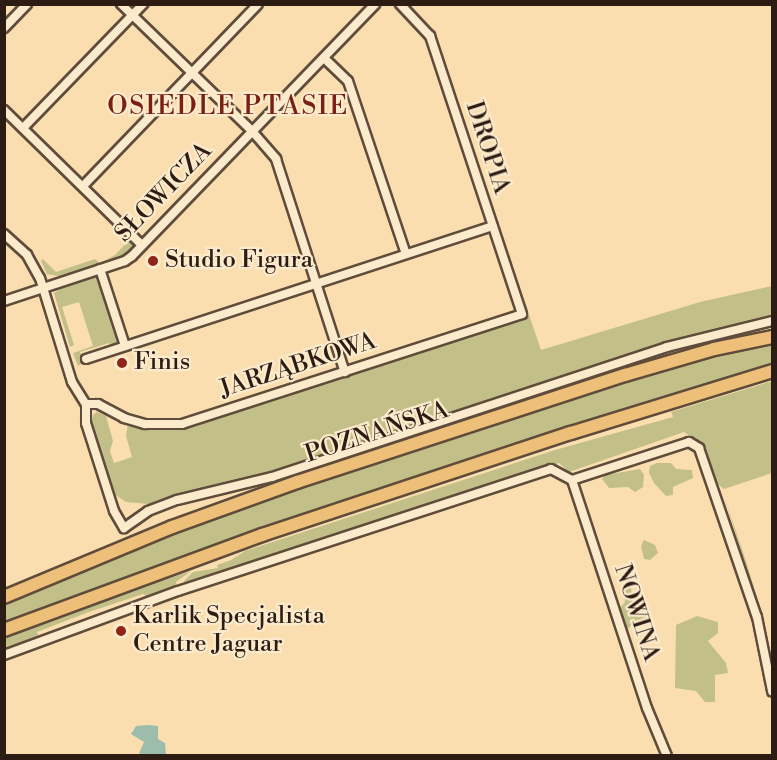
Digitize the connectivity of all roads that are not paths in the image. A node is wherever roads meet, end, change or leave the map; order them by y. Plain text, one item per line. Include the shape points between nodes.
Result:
1 (27, 4) edge
2 (121, 4) edge
3 (143, 4) edge
4 (258, 4) edge
5 (375, 4) edge
6 (400, 4) edge
7 (132, 16) junction
8 (4, 28) edge
9 (324, 58) junction
10 (192, 73) junction
11 (4, 110) edge
12 (23, 128) junction
13 (252, 131) junction
14 (83, 186) junction
15 (493, 226) junction
16 (4, 234) edge
17 (142, 245) junction
18 (406, 254) junction
19 (100, 269) junction
20 (317, 284) junction
21 (43, 288) junction
22 (4, 301) edge
23 (522, 314) joint
24 (772, 321) edge
25 (772, 337) edge
26 (125, 346) junction
27 (86, 359) dead end
28 (772, 371) edge
29 (345, 372) junction
30 (86, 404) junction
31 (572, 480) junction
32 (4, 597) edge
33 (4, 630) edge
34 (4, 655) edge
35 (772, 691) edge
36 (667, 756) edge

1 - 8 street
2 - 7 street
3 - 7 street
4 - 10 street
5 - 9 street, SŁOWICZA
6 - 15 street, DROPIA via 430,36
7 - 10 street
7 - 12 street
9 - 13 street, SŁOWICZA
9 - 18 street via 348,81
10 - 13 street
10 - 14 street
11 - 12 street
12 - 14 street
13 - 17 street, SŁOWICZA
13 - 20 street via 276,159
14 - 17 street
15 - 18 street
15 - 23 street, DROPIA
16 - 21 street via 31,261
17 - 19 street, SŁOWICZA via 125,261
18 - 20 street
19 - 21 street, SŁOWICZA
19 - 26 street, SŁOWICZA
20 - 26 street
20 - 29 street
21 - 22 street, SŁOWICZA
21 - 30 street via 72,382
23 - 29 street, JARZĄBKOWA
24 - 30 street via 668,347 272,477 177,500 148,511 124,528 114,511 86,423
25 - 32 main road, POZNAŃSKA via 625,375 297,482 172,527
26 - 27 street
28 - 33 main road via 262,535
29 - 30 street, JARZĄBKOWA via 182,424 145,424 98,404
31 - 34 street via 551,469 178,591
31 - 35 street via 689,442 699,448 757,617
31 - 36 street, NOWINA via 647,708

